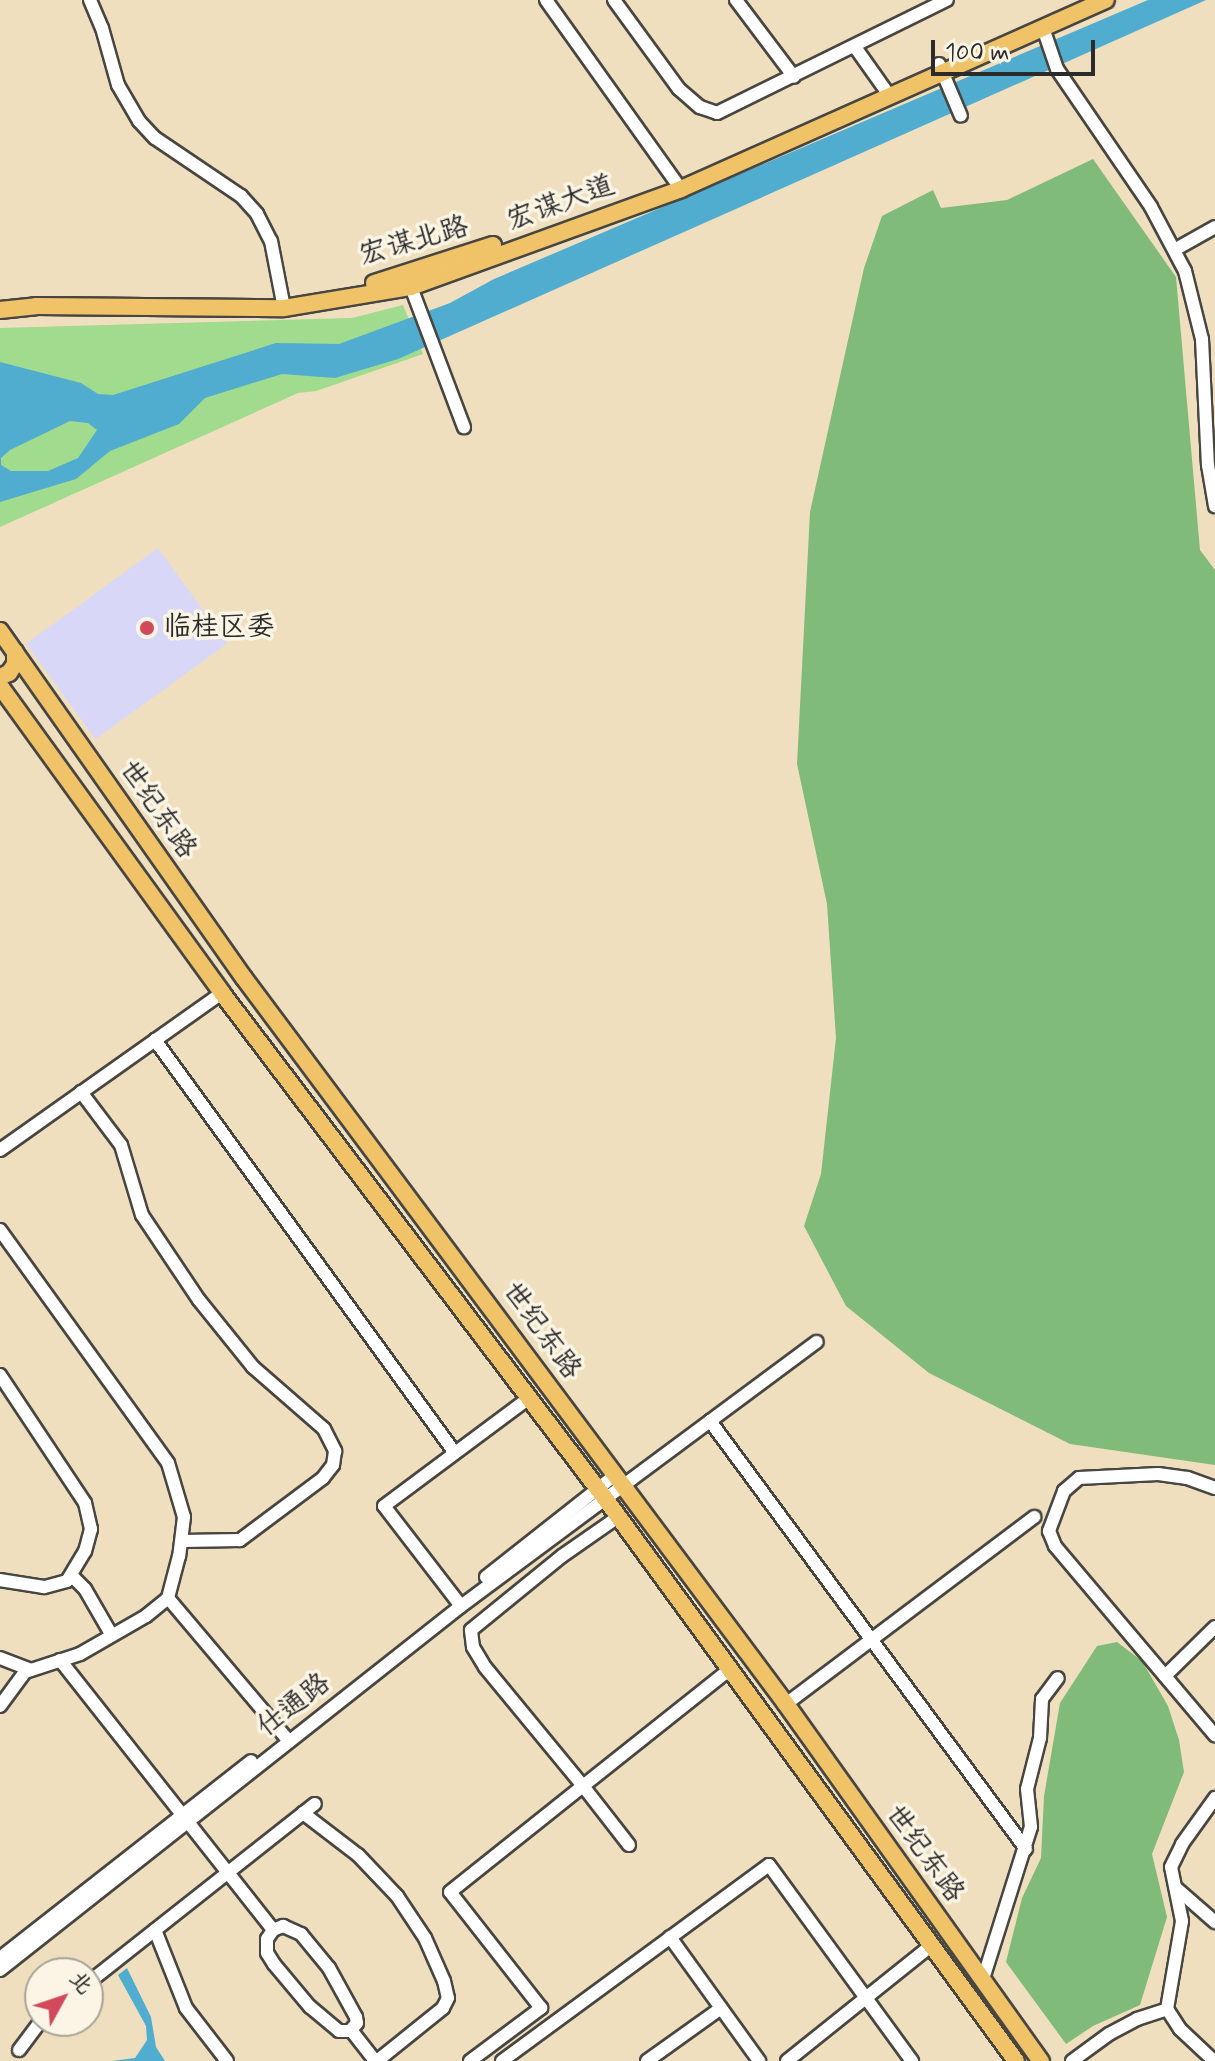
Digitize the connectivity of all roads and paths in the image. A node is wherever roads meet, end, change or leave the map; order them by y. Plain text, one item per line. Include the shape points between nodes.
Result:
1 (90, 0) edge
2 (546, 0) edge
3 (614, 0) edge
4 (736, 0) edge
5 (917, 0) edge
6 (947, 0) edge
7 (1081, 0) edge
8 (1106, 0) edge
9 (926, 12) junction
10 (1044, 35) junction
11 (855, 47) junction
12 (940, 68) junction
13 (794, 77) junction
14 (886, 92) junction
15 (961, 116) dead end
16 (678, 184) junction
17 (1215, 227) edge
18 (1176, 249) junction
19 (411, 287) junction
20 (0, 301) edge
21 (283, 303) junction
22 (0, 310) edge
23 (464, 427) dead end
24 (1215, 506) edge
25 (0, 631) edge
26 (15, 652) junction
27 (0, 677) edge
28 (0, 686) edge
29 (73, 735) junction
30 (52, 761) junction
31 (244, 978) junction
32 (222, 993) junction
33 (155, 1040) junction
34 (81, 1092) junction
35 (0, 1150) edge
36 (0, 1230) edge
37 (817, 1342) dead end
38 (0, 1375) edge
39 (529, 1398) junction
40 (710, 1421) junction
41 (455, 1453) junction
42 (619, 1480) junction
43 (1215, 1488) edge
44 (601, 1493) junction
45 (618, 1517) junction
46 (1034, 1517) dead end
47 (182, 1541) junction
48 (72, 1576) junction
49 (0, 1580) edge
50 (168, 1598) junction
51 (458, 1603) junction
52 (1215, 1627) edge
53 (111, 1634) junction
54 (869, 1638) junction
55 (0, 1658) edge
56 (60, 1660) junction
57 (31, 1670) junction
58 (729, 1670) junction
59 (1165, 1676) junction
60 (1058, 1678) dead end
61 (786, 1704) junction
62 (0, 1706) edge
63 (1215, 1735) edge
64 (286, 1738) junction
65 (583, 1786) junction
66 (1215, 1798) edge
67 (315, 1804) dead end
68 (303, 1813) junction
69 (185, 1818) junction
70 (629, 1845) dead end
71 (1026, 1849) junction
72 (227, 1873) junction
73 (1176, 1888) junction
74 (1215, 1922) edge
75 (155, 1930) junction
76 (273, 1930) junction
77 (670, 1937) junction
78 (932, 1945) junction
79 (0, 1958) edge
80 (0, 1970) edge
81 (104, 1970) edge
82 (983, 1979) junction
83 (866, 2000) junction
84 (721, 2008) junction
85 (1167, 2009) junction
86 (351, 2030) junction
87 (29, 2037) edge
88 (19, 2050) dead end
89 (654, 2059) edge
90 (227, 2061) edge
91 (376, 2061) edge
92 (470, 2061) edge
93 (502, 2061) edge
94 (759, 2061) edge
95 (787, 2061) edge
96 (912, 2061) edge
97 (1016, 2061) edge
98 (1041, 2061) edge
99 (1072, 2061) edge
100 (1214, 2061) edge

1 - 21 street via 118,85 133,112 155,138 241,196 257,214 271,241
2 - 16 street
3 - 13 street via 679,89 700,107 717,113
4 - 13 street
5 - 9 street
6 - 9 street
7 - 12 main road
8 - 10 main road, 宏谋大道
9 - 11 street
10 - 12 main road, 宏谋大道
10 - 18 street via 1057,69
11 - 13 street
11 - 14 street
12 - 14 main road, 宏谋大道
12 - 15 street
14 - 16 main road, 宏谋大道
16 - 19 main road, 宏谋大道
16 - 21 main road, 宏谋北路 via 381,282
17 - 18 street
18 - 24 street via 1202,339
19 - 21 main road, 宏谋大道
19 - 23 street
20 - 21 main road, 宏谋北路
21 - 22 main road, 宏谋大道
25 - 26 main road, 世纪东路
26 - 27 main road via 15,664
26 - 29 main road, 世纪东路
28 - 30 main road, 世纪东路
29 - 30 main road via 54,738
29 - 31 main road, 世纪东路
30 - 32 main road, 世纪东路
31 - 32 main road
31 - 42 main road, 世纪东路
32 - 33 street
32 - 39 main road, 世纪东路
33 - 34 street
33 - 41 street
34 - 35 street
34 - 47 street via 121,1145 142,1215 199,1300 253,1367 324,1429 335,1451 323,1478 240,1540
36 - 47 street via 161,1453 182,1505
37 - 40 street, 仕通路
38 - 48 street via 85,1503 91,1529
39 - 41 street
39 - 44 main road, 世纪东路
40 - 42 street, 仕通路
40 - 54 street
41 - 51 street via 384,1506
42 - 44 street, 仕通路
42 - 61 main road, 世纪东路
43 - 59 street via 1158,1474 1086,1476 1069,1484 1049,1527 1055,1546
44 - 45 main road, 世纪东路
44 - 51 street, 仕通路
45 - 58 main road, 世纪东路
45 - 65 street via 471,1630 473,1647 485,1667
46 - 54 street
47 - 50 street
48 - 49 street via 44,1587
48 - 53 street
50 - 53 street
50 - 64 street
51 - 64 street, 仕通路
52 - 59 street
53 - 56 street
54 - 61 street
54 - 71 street
55 - 57 street
56 - 57 street
56 - 69 street
57 - 62 street via 17,1678
58 - 65 street
58 - 78 main road, 世纪东路
59 - 63 street
60 - 71 street via 1042,1699 1040,1738 1027,1789 1031,1827
61 - 82 main road, 世纪东路
64 - 69 street, 仕通路
65 - 70 street
65 - 92 street via 450,1892 541,2008
66 - 73 street via 1174,1857
67 - 68 street
68 - 72 street
68 - 91 street via 358,1855 397,1896 425,1938 444,1981 448,1998 443,2008
69 - 72 street
69 - 79 street, 仕通路
69 - 80 street, 仕通路
71 - 82 street
72 - 75 street
72 - 76 street
73 - 74 street
73 - 85 street via 1181,1935
75 - 81 street
75 - 90 street via 186,2008
76 - 86 street via 267,1953 287,1983 339,2031
76 - 86 street via 296,1930 321,1956 356,2017
77 - 83 street via 769,1865
77 - 84 street
77 - 93 street
78 - 83 street
78 - 97 main road, 世纪东路
82 - 98 main road, 世纪东路
83 - 95 street
83 - 96 street
84 - 89 street
84 - 94 street
85 - 99 street via 1109,2034
85 - 100 street
86 - 91 street
87 - 88 street

